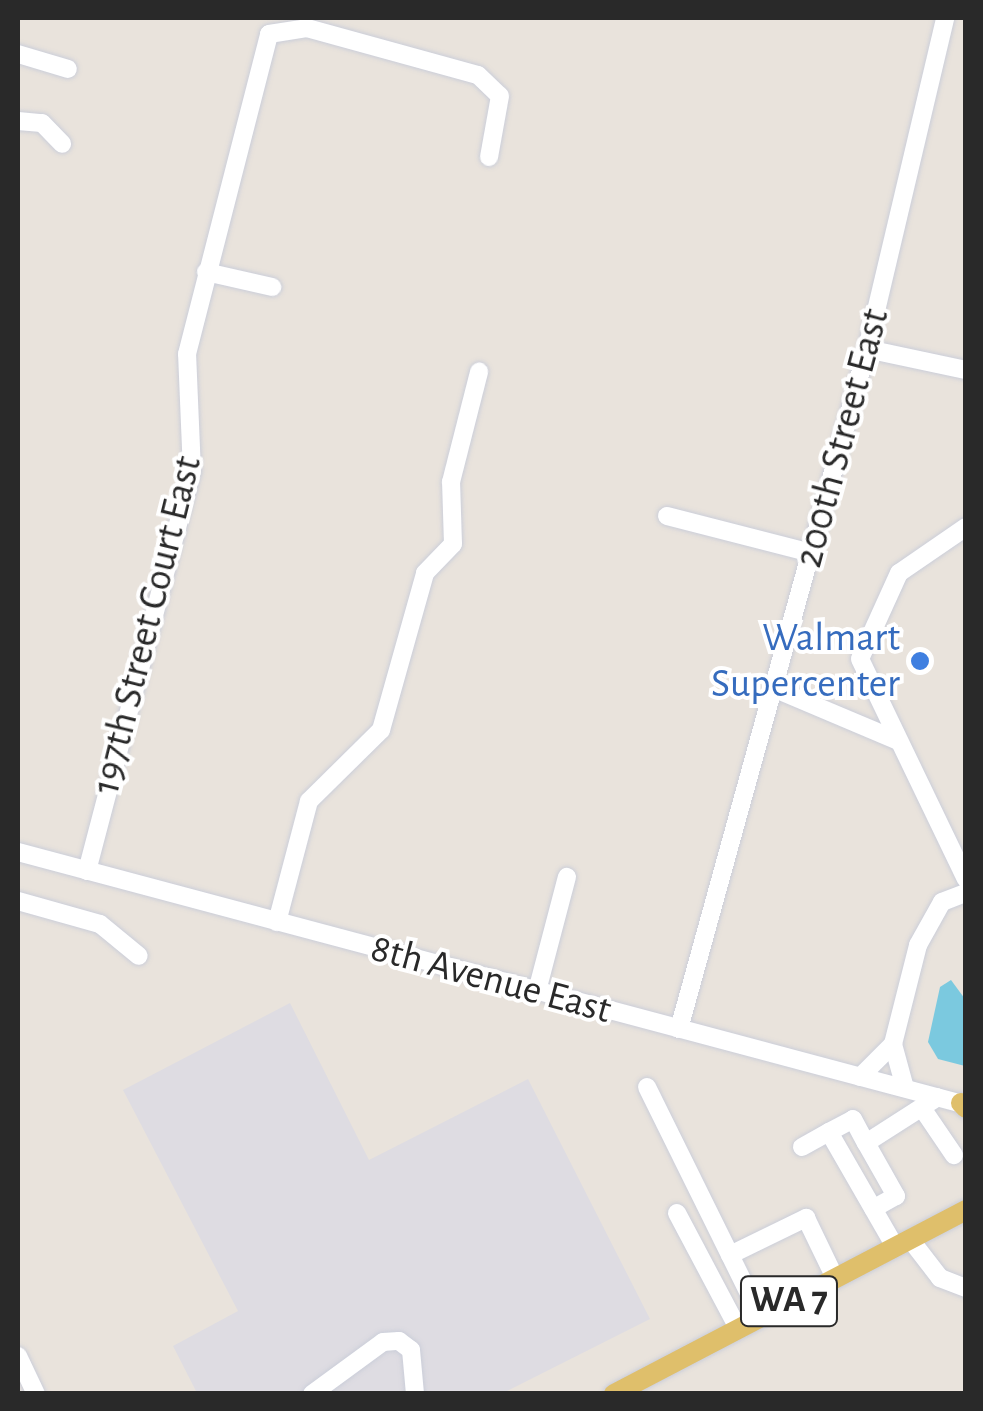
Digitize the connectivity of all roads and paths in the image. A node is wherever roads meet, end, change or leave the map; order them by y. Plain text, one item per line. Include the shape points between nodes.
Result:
1 (945, 18) edge
2 (18, 54) edge
3 (68, 68) dead end
4 (18, 121) edge
5 (62, 144) dead end
6 (489, 156) dead end
7 (206, 272) junction
8 (272, 287) dead end
9 (867, 349) junction
10 (966, 370) edge
11 (480, 372) dead end
12 (667, 516) dead end
13 (966, 528) edge
14 (811, 554) junction
15 (773, 688) junction
16 (896, 740) junction
17 (18, 852) edge
18 (87, 871) junction
19 (567, 876) dead end
20 (966, 880) edge
21 (966, 892) edge
22 (18, 901) edge
23 (276, 922) junction
24 (139, 956) dead end
25 (537, 991) junction
26 (679, 1029) junction
27 (893, 1044) junction
28 (860, 1076) junction
29 (647, 1087) dead end
30 (905, 1088) junction
31 (930, 1102) junction
32 (964, 1105) edge
33 (830, 1132) junction
34 (866, 1143) junction
35 (802, 1148) dead end
36 (954, 1155) dead end
37 (874, 1209) junction
38 (966, 1210) edge
39 (677, 1213) dead end
40 (902, 1243) junction
41 (730, 1255) junction
42 (835, 1278) junction
43 (966, 1288) edge
44 (760, 1316) junction
45 (738, 1328) junction
46 (18, 1356) edge
47 (36, 1394) edge
48 (312, 1394) edge
49 (415, 1394) edge
50 (614, 1394) edge

1 - 9 street, 200th Street East
2 - 3 street
4 - 5 street via 42,123
6 - 7 street, 197th Street Court East via 500,96 478,75 307,28 274,29
7 - 8 street
7 - 18 street, 197th Street Court East via 187,354 192,472
9 - 10 street
9 - 14 street, 200th Street East
11 - 23 street via 451,482 453,544 425,573 381,730 308,801
12 - 14 street
13 - 16 street via 899,573 860,660
14 - 15 street, 200th Street East
15 - 16 street
15 - 26 street, 200th Street East
16 - 20 street
17 - 18 street, 8th Avenue East
18 - 23 street, 8th Avenue East
19 - 25 street
21 - 27 street via 928,919
22 - 24 street via 100,924
23 - 25 street, 8th Avenue East
25 - 26 street, 8th Avenue East
26 - 28 street, 8th Avenue East
27 - 28 street
27 - 30 street
28 - 30 street, 8th Avenue East
29 - 41 street
30 - 31 street, 8th Avenue East
31 - 32 street, 8th Avenue East
31 - 34 street
31 - 36 street
33 - 34 street via 852,1119
33 - 35 street
33 - 37 street
34 - 37 street via 896,1196
37 - 40 street
38 - 40 main road, WA 7
39 - 45 street
40 - 42 main road, WA 7
40 - 43 street via 940,1278
41 - 42 street via 806,1218
41 - 44 street
42 - 44 main road, WA 7
44 - 45 main road, WA 7
45 - 50 main road, WA 7
46 - 47 street
48 - 49 street via 367,1351 398,1341 411,1350

